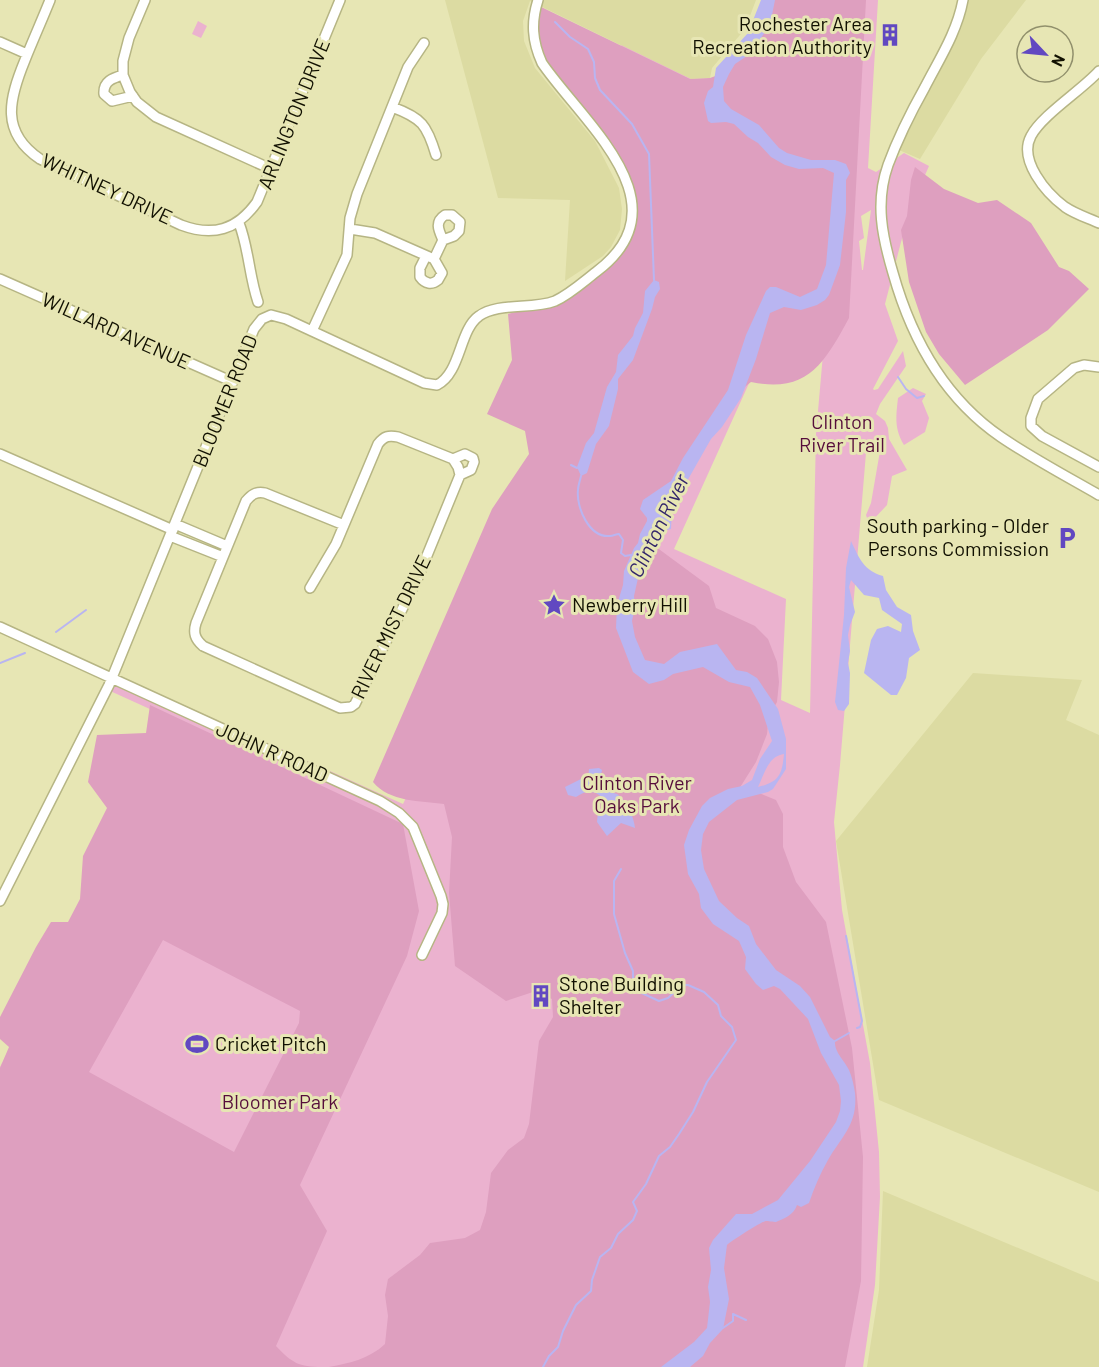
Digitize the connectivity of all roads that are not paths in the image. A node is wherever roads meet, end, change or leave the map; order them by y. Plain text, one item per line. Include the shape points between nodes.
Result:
1 (50, 0) edge
2 (145, 0) edge
3 (340, 0) edge
4 (538, 0) edge
5 (963, 0) edge
6 (0, 42) edge
7 (424, 44) dead end
8 (27, 54) junction
9 (1099, 71) edge
10 (123, 75) junction
11 (133, 96) junction
12 (392, 106) junction
13 (436, 155) dead end
14 (272, 169) junction
15 (239, 223) junction
16 (1099, 223) edge
17 (350, 229) junction
18 (443, 240) dead end
19 (0, 279) edge
20 (258, 302) dead end
21 (312, 331) junction
22 (1099, 367) edge
23 (233, 382) junction
24 (0, 454) edge
25 (453, 459) junction
26 (1099, 467) edge
27 (460, 475) junction
28 (1099, 495) edge
29 (344, 525) junction
30 (173, 530) junction
31 (227, 546) junction
32 (223, 557) junction
33 (310, 588) dead end
34 (0, 627) edge
35 (112, 677) junction
36 (0, 901) edge
37 (422, 955) dead end

1 - 8 street, WHITNEY DRIVE
2 - 10 street via 125,51
3 - 14 street, ARLINGTON DRIVE
4 - 21 street, BLOOMER ROAD via 533,23 536,49 547,70 598,131 617,162 631,198 631,227 624,245 561,298 478,316 447,377 437,385 424,383
5 - 28 street via 954,33 893,151 883,185 881,224 890,262 922,349 947,386 1007,441
6 - 8 street
7 - 12 street via 408,67
8 - 15 street, WHITNEY DRIVE via 14,87 10,111 18,139 31,153 192,229 211,231
9 - 16 street via 1040,124 1031,136 1028,154 1038,177 1062,204
10 - 11 street
10 - 11 street via 109,81 104,94 112,101
11 - 14 street via 148,113
12 - 13 street via 423,123
12 - 17 street via 353,204
14 - 15 street, ARLINGTON DRIVE via 256,202
15 - 20 street
17 - 18 street via 375,233 430,257
17 - 21 street via 344,262
19 - 23 street, WILLARD AVENUE
21 - 23 street, BLOOMER ROAD via 276,315 262,319 254,329
22 - 26 street via 1074,368 1038,399 1031,418 1031,426 1042,436
23 - 30 street, BLOOMER ROAD
24 - 30 street
25 - 27 street
25 - 27 street, RIVER MIST DRIVE via 465,454 473,458 471,470
25 - 29 street, RIVER MIST DRIVE via 398,437 385,437 378,444
27 - 32 street, RIVER MIST DRIVE via 412,590 362,695 351,707 340,708 199,643 194,630
29 - 31 street, RIVER MIST DRIVE via 257,492 246,501
29 - 33 street
30 - 31 street
30 - 32 street
30 - 35 street, BLOOMER ROAD
31 - 32 street, RIVER MIST DRIVE
34 - 35 street, JOHN R ROAD
35 - 36 street, BLOOMER ROAD
35 - 37 street, JOHN R ROAD via 380,801 406,819 417,834 443,904

